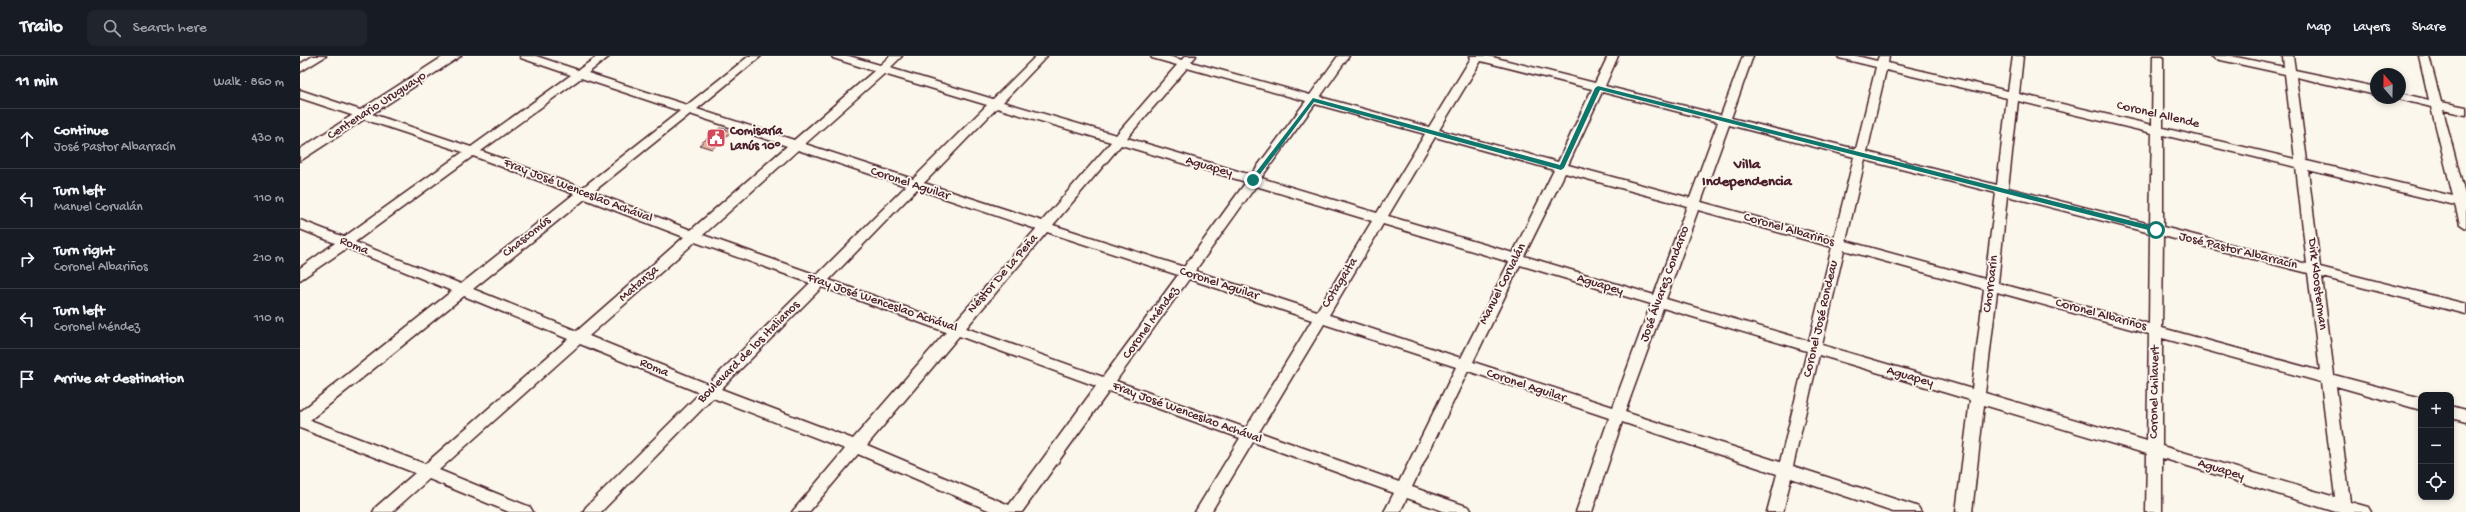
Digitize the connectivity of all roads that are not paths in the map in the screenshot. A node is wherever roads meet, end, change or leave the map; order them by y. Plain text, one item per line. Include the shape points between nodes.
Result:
1 (321, 56) edge
2 (454, 56) edge
3 (525, 56) edge
4 (605, 56) edge
5 (756, 56) edge
6 (837, 56) edge
7 (897, 56) edge
8 (1042, 56) edge
9 (1156, 56) edge
10 (1344, 56) edge
11 (1477, 56) edge
12 (1613, 56) edge
13 (1748, 56) edge
14 (1844, 56) edge
15 (2018, 56) edge
16 (2158, 56) edge
17 (2216, 56) edge
18 (2288, 56) edge
19 (2424, 56) edge
20 (1188, 60) edge
21 (1882, 60) edge
22 (300, 69) edge
23 (882, 69) junction
24 (2290, 72) junction
25 (580, 74) junction
26 (1598, 88) junction
27 (2370, 90) edge
28 (300, 94) edge
29 (2013, 96) junction
30 (2406, 98) edge
31 (1313, 99) junction
32 (996, 103) junction
33 (2436, 105) junction
34 (687, 110) junction
35 (2466, 111) edge
36 (366, 113) junction
37 (1725, 120) junction
38 (2158, 130) junction
39 (1431, 132) junction
40 (1117, 140) junction
41 (794, 145) junction
42 (472, 152) junction
43 (1860, 154) junction
44 (300, 156) edge
45 (2302, 163) junction
46 (1561, 168) junction
47 (1253, 180) junction
48 (913, 185) junction
49 (2002, 191) junction
50 (583, 192) junction
51 (2463, 203) edge
52 (1694, 204) junction
53 (1380, 218) junction
54 (300, 224) edge
55 (2466, 224) edge
56 (1043, 228) junction
57 (2156, 230) junction
58 (693, 236) junction
59 (346, 242) junction
60 (1839, 244) junction
61 (1516, 260) junction
62 (2315, 271) junction
63 (1186, 274) junction
64 (300, 275) edge
65 (819, 281) junction
66 (1990, 286) junction
67 (461, 290) junction
68 (1659, 302) junction
69 (2466, 309) edge
70 (1319, 317) junction
71 (955, 329) junction
72 (2156, 330) junction
73 (579, 337) junction
74 (1814, 349) junction
75 (1463, 365) junction
76 (2329, 379) junction
77 (1107, 384) junction
78 (710, 391) junction
79 (1979, 397) junction
80 (2418, 403) edge
81 (2454, 413) edge
82 (1617, 415) junction
83 (2466, 416) edge
84 (300, 421) edge
85 (1250, 435) junction
86 (857, 447) junction
87 (2154, 450) junction
88 (427, 471) junction
89 (1784, 471) junction
90 (1403, 490) junction
91 (2344, 509) edge
92 (381, 512) edge
93 (525, 512) edge
94 (591, 512) edge
95 (800, 512) edge
96 (1009, 512) edge
97 (1013, 512) edge
98 (1203, 512) edge
99 (1392, 512) edge
100 (1464, 512) edge
101 (1584, 512) edge
102 (1774, 512) edge
103 (1913, 512) edge
104 (1964, 512) edge
105 (2154, 512) edge
106 (2363, 512) edge

1 - 22 street
2 - 36 main road, Centenario Uruguayo
3 - 25 street, Coronel Aguilar
4 - 25 street
5 - 34 street, Chascomús
6 - 23 street, Aguapey
7 - 23 street, Matanza
8 - 32 street, Boulevard de los Italianos
9 - 20 street, Coronel Albariños
10 - 31 street, Coronel Méndez
11 - 26 street, José Pastor Albarracín
11 - 39 street, Cotagaita
12 - 26 street, Manuel Corvalán
13 - 37 street, José Álvarez Condarco
14 - 21 street, Coronel Allende
15 - 29 street, Chorroarin
16 - 38 street, Coronel Chilavert
17 - 24 street
18 - 24 street, Dirk Kloosterman
19 - 33 street
20 - 31 street, Coronel Albariños
20 - 40 street, Néstor De La Peña
21 - 29 street, Coronel Allende
21 - 43 street, Coronel José Rondeau
23 - 32 street, Aguapey
23 - 41 street, Matanza
24 - 27 street
24 - 45 street, Dirk Kloosterman
25 - 34 street, Coronel Aguilar
25 - 42 street
26 - 37 street, José Pastor Albarracín
26 - 46 street, Manuel Corvalán
28 - 36 street, Fray José Wenceslao Achával
29 - 38 street, Coronel Allende
29 - 49 street, Chorroarin
30 - 33 street
31 - 39 street, Coronel Albariños
31 - 47 street, Coronel Méndez
32 - 40 street, Aguapey
32 - 48 street, Boulevard de los Italianos
33 - 35 street
33 - 51 street
34 - 41 street, Coronel Aguilar
34 - 50 street, Chascomús
36 - 42 street, Fray José Wenceslao Achával
36 - 44 main road, Centenario Uruguayo
37 - 43 street, José Pastor Albarracín
37 - 52 street, José Álvarez Condarco
38 - 45 street, Coronel Allende
38 - 57 street, Coronel Chilavert
39 - 46 street, Coronel Albariños
39 - 53 street, Cotagaita
40 - 47 street, Aguapey
40 - 56 street, Néstor De La Peña
41 - 48 street, Coronel Aguilar
41 - 58 street, Matanza
42 - 50 street, Fray José Wenceslao Achával
42 - 59 street
43 - 49 street, José Pastor Albarracín
43 - 60 street, Coronel José Rondeau
45 - 51 street, Coronel Allende
45 - 62 street, Dirk Kloosterman
46 - 52 street, Coronel Albariños
46 - 61 street, Manuel Corvalán
47 - 53 street, Aguapey
47 - 63 street, Coronel Méndez
48 - 56 street, Coronel Aguilar
48 - 65 street, Boulevard de los Italianos
49 - 57 street, José Pastor Albarracín
49 - 66 street, Chorroarin
50 - 58 street, Fray José Wenceslao Achával
50 - 67 street, Chascomús
51 - 55 street
52 - 60 street, Coronel Albariños
52 - 68 street, José Álvarez Condarco
53 - 61 street, Aguapey
53 - 70 street, Cotagaita
54 - 59 street, Roma
56 - 63 street, Coronel Aguilar
56 - 71 street, Néstor De La Peña
57 - 62 street, José Pastor Albarracín
57 - 72 street, Coronel Chilavert
58 - 65 street, Fray José Wenceslao Achával
58 - 73 street, Matanza
59 - 64 street
59 - 67 street, Roma
60 - 66 street, Coronel Albariños
60 - 74 street, Coronel José Rondeau
61 - 68 street, Aguapey
61 - 75 street, Manuel Corvalán
62 - 69 street, José Pastor Albarracín
62 - 76 street, Dirk Kloosterman
63 - 70 street, Coronel Aguilar
63 - 77 street, Coronel Méndez
65 - 71 street, Fray José Wenceslao Achával
65 - 78 street, Boulevard de los Italianos
66 - 72 street, Coronel Albariños
66 - 79 street, Chorroarin
67 - 73 street, Roma
67 - 84 street, Chascomús
68 - 74 street, Aguapey
68 - 82 street, José Álvarez Condarco
70 - 75 street, Coronel Aguilar
70 - 85 street, Cotagaita
71 - 77 street, Fray José Wenceslao Achával
71 - 86 street, Néstor De La Peña
72 - 76 street, Coronel Albariños
72 - 87 street, Coronel Chilavert
73 - 78 street, Roma
73 - 88 street, Matanza
74 - 79 street, Aguapey
74 - 89 street, Coronel José Rondeau
75 - 82 street, Coronel Aguilar
75 - 90 street, Manuel Corvalán
76 - 80 street, Coronel Albariños
76 - 91 street, Dirk Kloosterman
77 - 85 street, Fray José Wenceslao Achával
77 - 97 street, Coronel Méndez
78 - 86 street, Roma
78 - 94 street, Boulevard de los Italianos
79 - 87 street, Aguapey
79 - 104 street, Chorroarin
81 - 83 street
82 - 89 street, Coronel Aguilar
82 - 101 street, José Álvarez Condarco
84 - 88 street
85 - 90 street, Fray José Wenceslao Achával
85 - 98 street, Cotagaita
86 - 95 street, Néstor De La Peña
86 - 96 street, Roma
87 - 91 street, Aguapey
87 - 105 street, Coronel Chilavert
88 - 92 street, Matanza
88 - 93 street
89 - 102 street, Coronel José Rondeau
89 - 103 street, Coronel Aguilar
90 - 99 street, Manuel Corvalán
90 - 100 street, Fray José Wenceslao Achával
91 - 106 street, Aguapey

